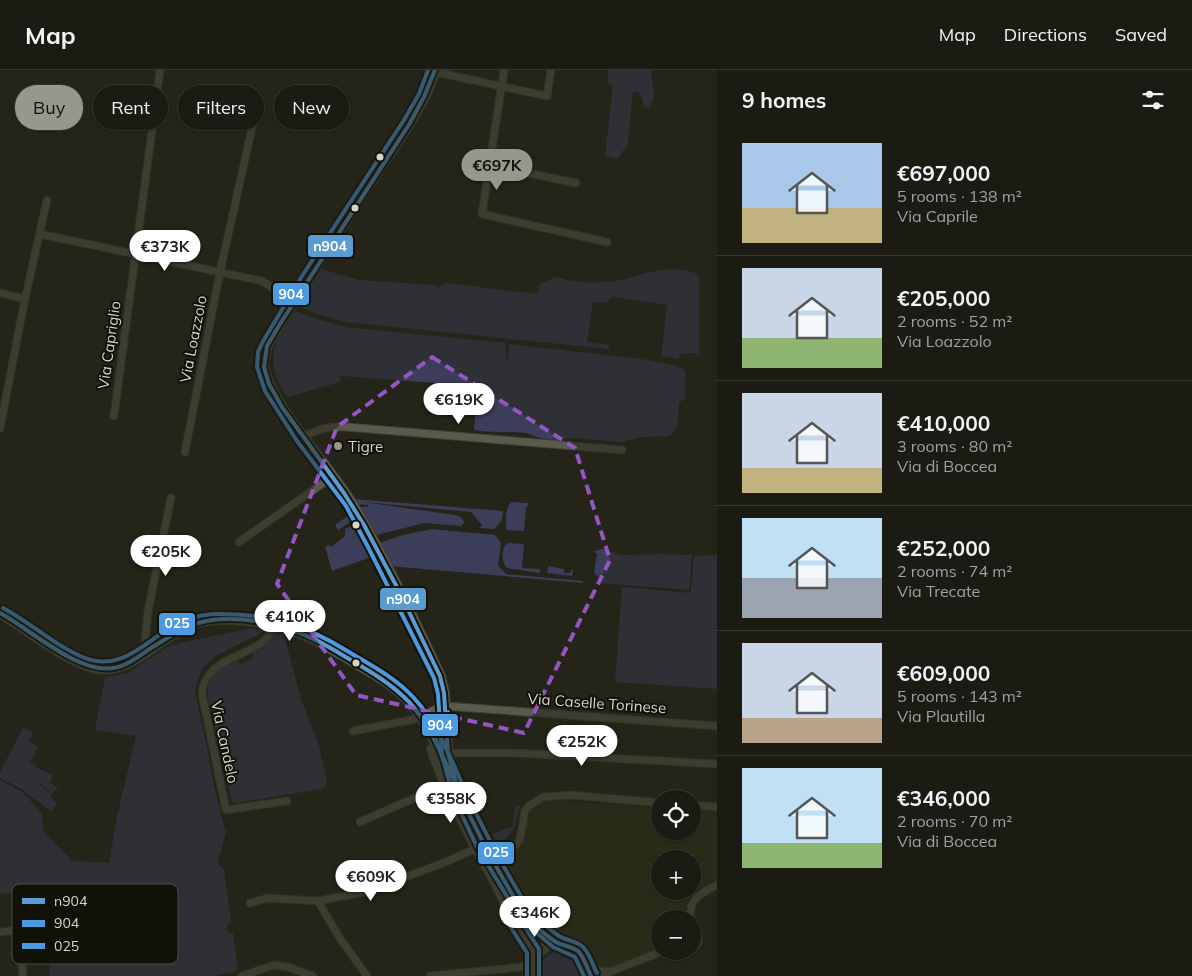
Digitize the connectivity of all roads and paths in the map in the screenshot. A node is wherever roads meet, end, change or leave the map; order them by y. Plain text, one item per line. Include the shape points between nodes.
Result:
1 (160, 70) edge
2 (504, 70) edge
3 (551, 70) edge
4 (435, 71) edge
5 (501, 87) junction
6 (251, 130) edge
7 (489, 165) junction
8 (576, 183) dead end
9 (47, 200) dead end
10 (40, 234) junction
11 (607, 242) dead end
12 (135, 254) junction
13 (220, 272) junction
14 (0, 293) edge
15 (25, 299) junction
16 (293, 301) junction
17 (114, 416) dead end
18 (0, 428) edge
19 (302, 437) junction
20 (622, 450) dead end
21 (185, 452) dead end
22 (332, 477) junction
23 (171, 498) dead end
24 (239, 542) dead end
25 (0, 613) edge
26 (275, 624) junction
27 (144, 653) junction
28 (445, 706) junction
29 (422, 721) junction
30 (717, 726) edge
31 (353, 730) dead end
32 (448, 753) junction
33 (717, 764) edge
34 (446, 784) junction
35 (459, 794) junction
36 (287, 802) dead end
37 (651, 802) edge
38 (701, 806) edge
39 (717, 807) edge
40 (360, 822) dead end
41 (480, 846) junction
42 (509, 850) junction
43 (503, 878) junction
44 (717, 885) edge
45 (318, 901) junction
46 (250, 903) dead end
47 (690, 910) edge
48 (557, 942) junction
49 (651, 956) edge
50 (533, 967) edge
51 (589, 971) edge
52 (612, 971) junction
53 (242, 976) edge
54 (313, 976) edge
55 (366, 976) edge
56 (430, 976) edge
57 (604, 976) edge

1 - 12 street, Via Capriglio
2 - 5 street
3 - 5 street via 547,96
4 - 5 street
4 - 16 main road via 407,127
5 - 7 street
6 - 13 street, Via Loazzolo
7 - 8 street
7 - 11 street via 482,214
9 - 10 street
10 - 12 street
10 - 15 street
12 - 13 street
12 - 17 street, Via Capriglio
13 - 16 street via 262,281
13 - 21 street, Via Loazzolo
14 - 15 street
15 - 18 street
16 - 19 main road via 267,346 263,366 271,388
19 - 20 street via 329,426
19 - 22 main road
22 - 24 street
22 - 28 main road via 374,544 427,649 440,676
23 - 27 street via 148,611
25 - 27 main road via 88,666 115,668
26 - 27 main road via 202,621 177,631
26 - 29 main road via 314,638 390,684 405,697
26 - 36 street, Via Candelo via 263,641 214,669 205,680 202,694 226,810
28 - 29 main road
28 - 30 street, Via Caselle Torinese
28 - 32 main road
29 - 31 street
29 - 34 main road
29 - 35 main road
32 - 33 street via 511,752
32 - 35 main road
34 - 40 street
34 - 41 main road
35 - 41 main road
37 - 42 street via 572,795 543,797 525,811 520,839
38 - 39 street
41 - 42 street
41 - 43 main road
41 - 45 street via 371,890
41 - 50 main road via 515,925 531,947
42 - 43 street via 504,860
43 - 48 main road via 528,917
44 - 47 street via 696,897
45 - 46 street via 268,898
45 - 55 street
48 - 50 main road via 543,948
48 - 51 main road via 580,953
49 - 52 street
50 - 56 street
51 - 52 street
52 - 57 street
53 - 54 street via 273,965

